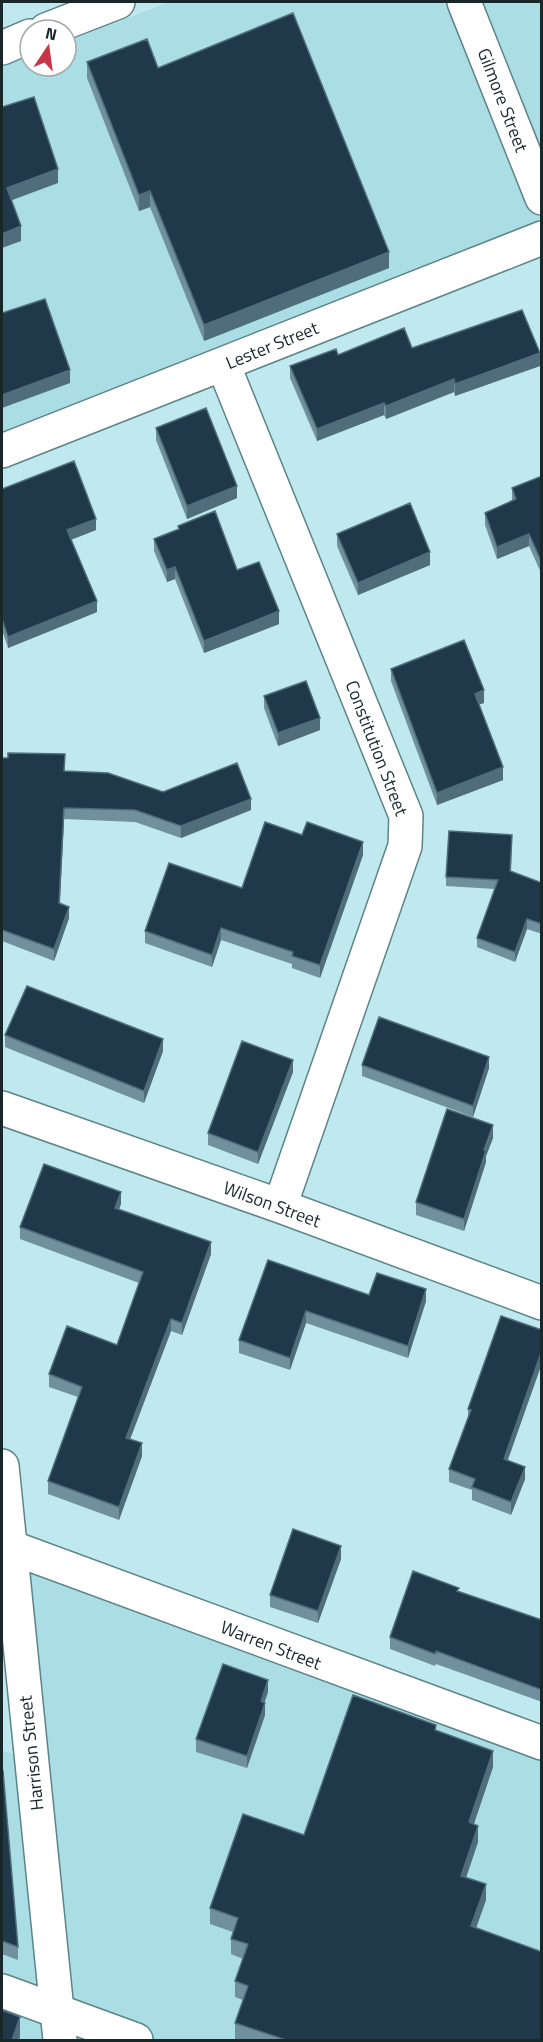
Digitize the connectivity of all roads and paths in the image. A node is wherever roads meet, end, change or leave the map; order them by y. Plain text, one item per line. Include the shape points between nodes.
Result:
1 (118, 2) edge
2 (464, 2) edge
3 (77, 18) edge
4 (18, 41) edge
5 (2, 48) edge
6 (542, 198) edge
7 (542, 238) edge
8 (224, 364) junction
9 (2, 451) edge
10 (2, 1108) edge
11 (280, 1206) junction
12 (542, 1303) edge
13 (2, 1466) edge
14 (6, 1545) edge
15 (542, 1743) edge
16 (2, 1992) edge
17 (59, 2026) edge
18 (136, 2040) edge

1 - 3 street
2 - 6 street, Gilmore Street
4 - 5 street
7 - 8 street, Lester Street
8 - 9 street, Lester Street
8 - 11 street, Constitution Street via 406,816 405,846
10 - 11 street, Wilson Street
11 - 12 street, Wilson Street
13 - 14 street, Harrison Street
14 - 15 street, Warren Street
14 - 17 street, Harrison Street
16 - 17 street
17 - 18 street

